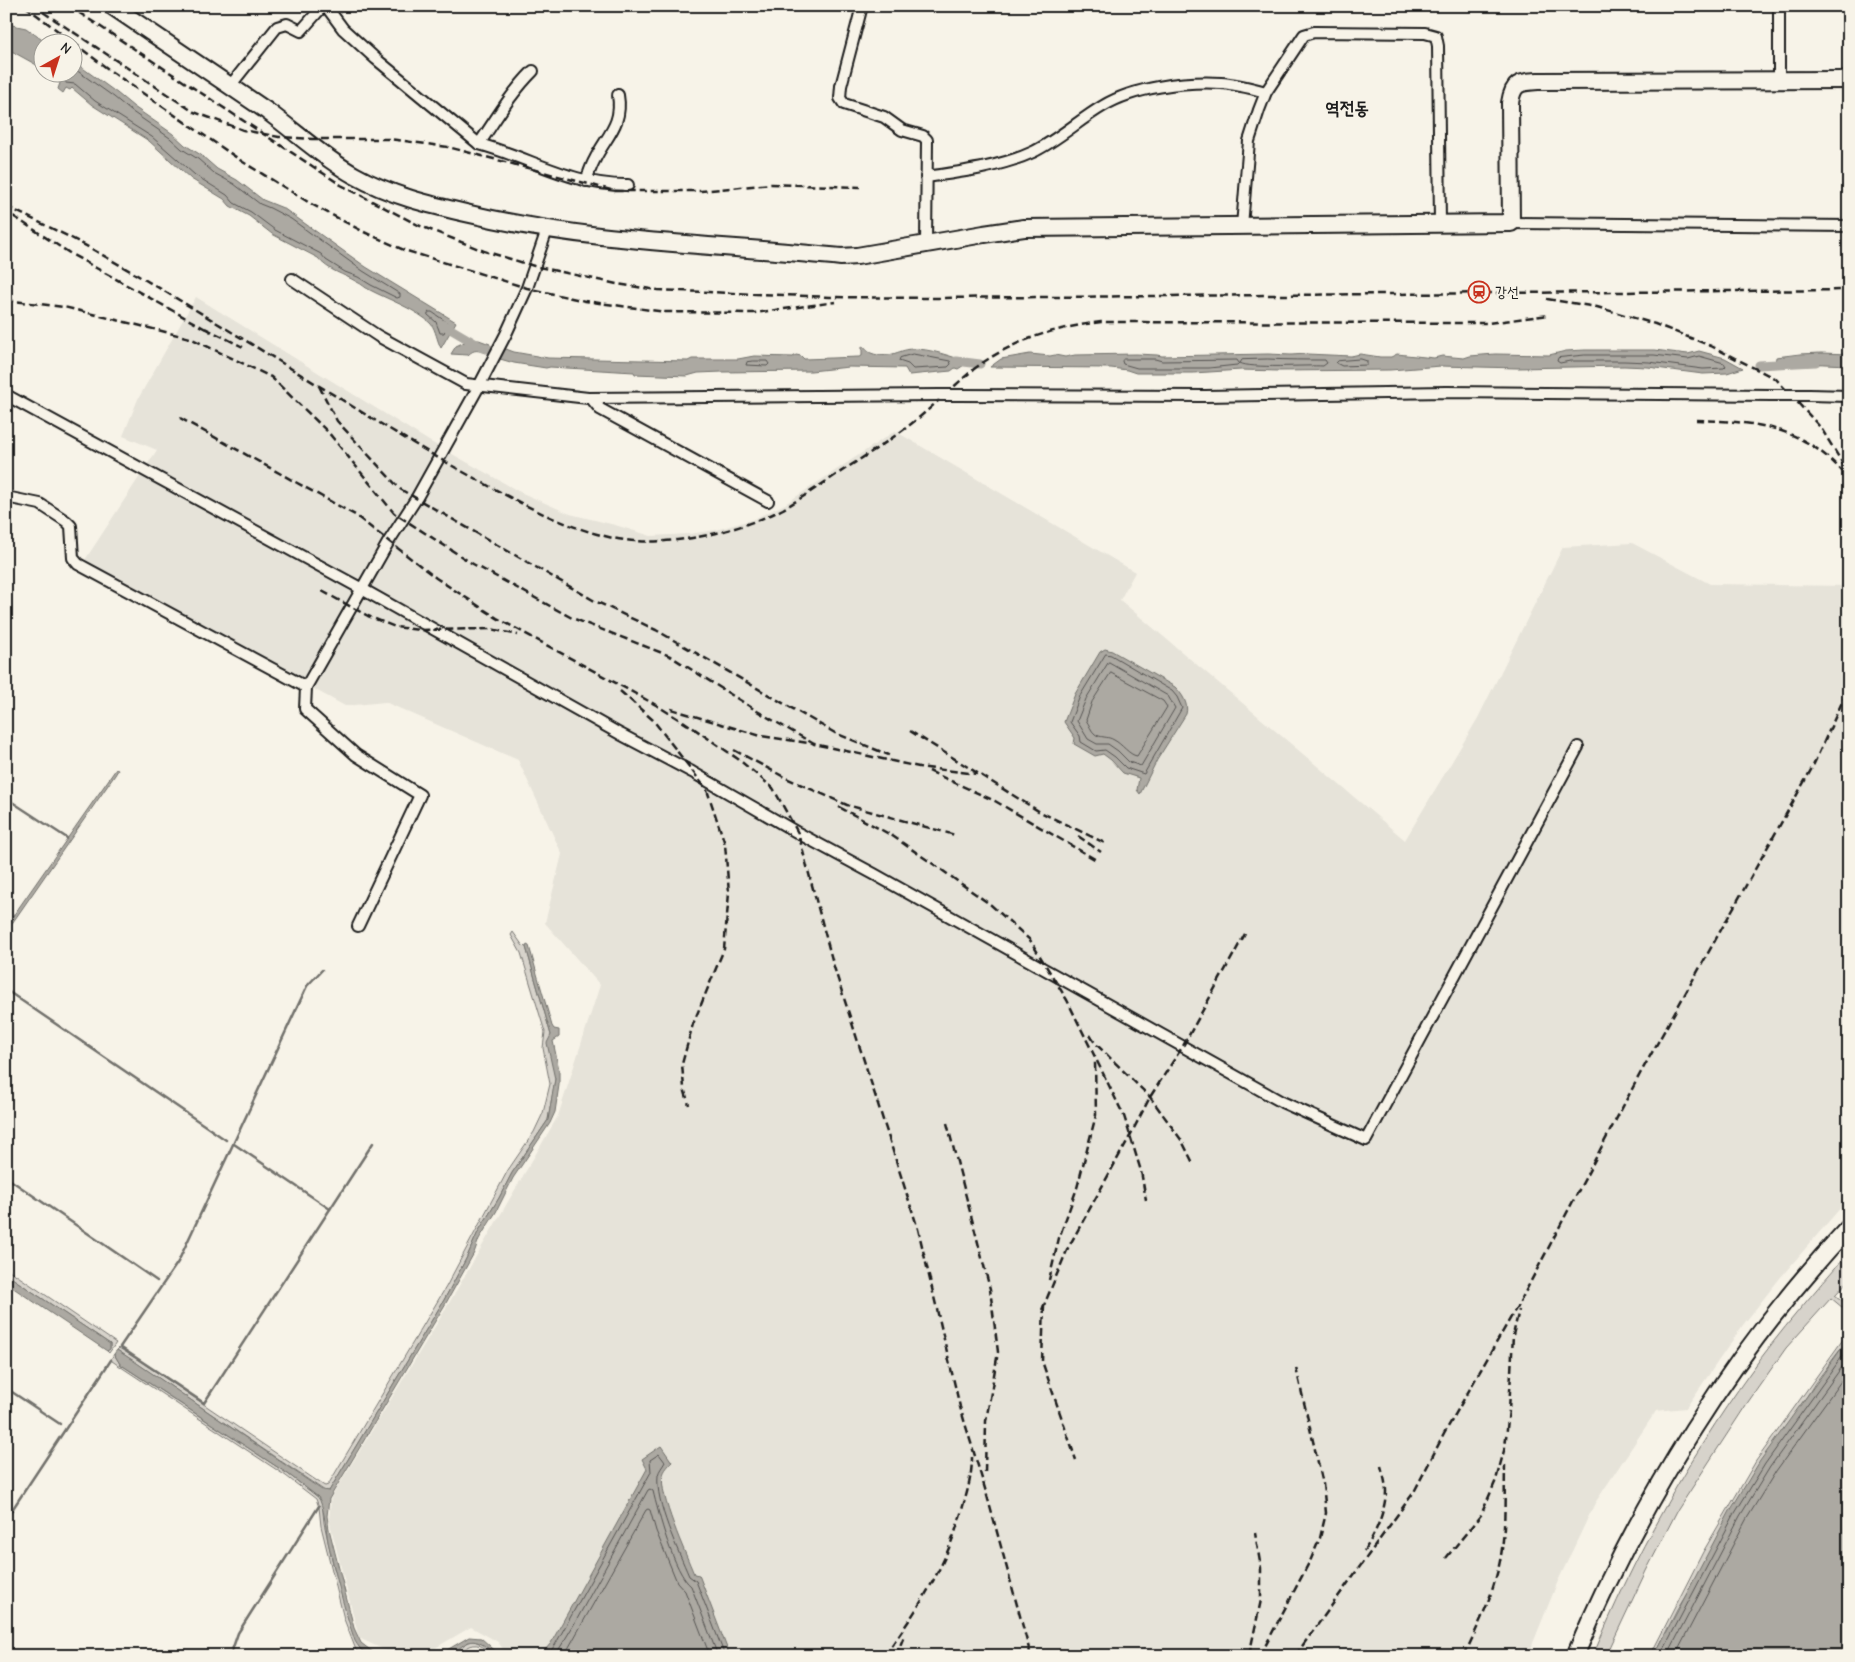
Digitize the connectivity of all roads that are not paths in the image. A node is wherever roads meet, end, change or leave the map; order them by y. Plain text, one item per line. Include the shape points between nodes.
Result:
1 (112, 6) edge
2 (324, 6) edge
3 (862, 6) edge
4 (1779, 6) edge
5 (534, 72) dead end
6 (1849, 80) edge
7 (1779, 81) junction
8 (230, 86) junction
9 (1266, 92) junction
10 (618, 95) dead end
11 (479, 144) junction
12 (926, 178) junction
13 (586, 180) junction
14 (628, 185) dead end
15 (1440, 223) junction
16 (1511, 223) junction
17 (1242, 226) junction
18 (1849, 226) edge
19 (547, 230) junction
20 (926, 245) junction
21 (292, 279) dead end
22 (479, 386) junction
23 (6, 395) edge
24 (1849, 396) edge
25 (591, 398) junction
26 (6, 497) edge
27 (768, 501) dead end
28 (362, 589) junction
29 (306, 687) junction
30 (1578, 747) dead end
31 (358, 926) dead end
32 (1849, 1227) edge
33 (1575, 1656) edge

1 - 8 main road
2 - 8 street via 301,31 287,24 277,27
2 - 11 street via 343,29 376,59
3 - 12 street via 840,98 844,104 884,117 902,130 923,136 927,140
4 - 7 street
5 - 11 street via 520,84
6 - 7 main road
7 - 16 main road via 1521,82 1515,87 1510,103
8 - 19 main road via 337,164 378,186 444,208
9 - 12 street via 1221,83 1141,91 1104,106 1034,151 1014,160
9 - 15 street via 1304,35 1314,32 1425,33 1436,36
9 - 17 street via 1249,141
10 - 13 street via 618,118
11 - 13 street
12 - 20 street
13 - 14 street via 606,185
15 - 16 main road
15 - 17 main road
16 - 18 street
17 - 20 main road via 1024,228
19 - 20 main road via 841,257
19 - 22 street via 527,288
21 - 22 street via 378,336 466,384
22 - 25 street
22 - 28 street
23 - 28 street
24 - 25 street, bridge via 1446,392
25 - 27 street via 600,409
26 - 29 street via 40,504 66,520 71,526 73,558 78,564
28 - 29 street
28 - 30 street via 1282,1102 1366,1140
29 - 31 street via 305,709 356,754 420,795
32 - 33 main road via 1771,1319 1690,1435 1629,1540

